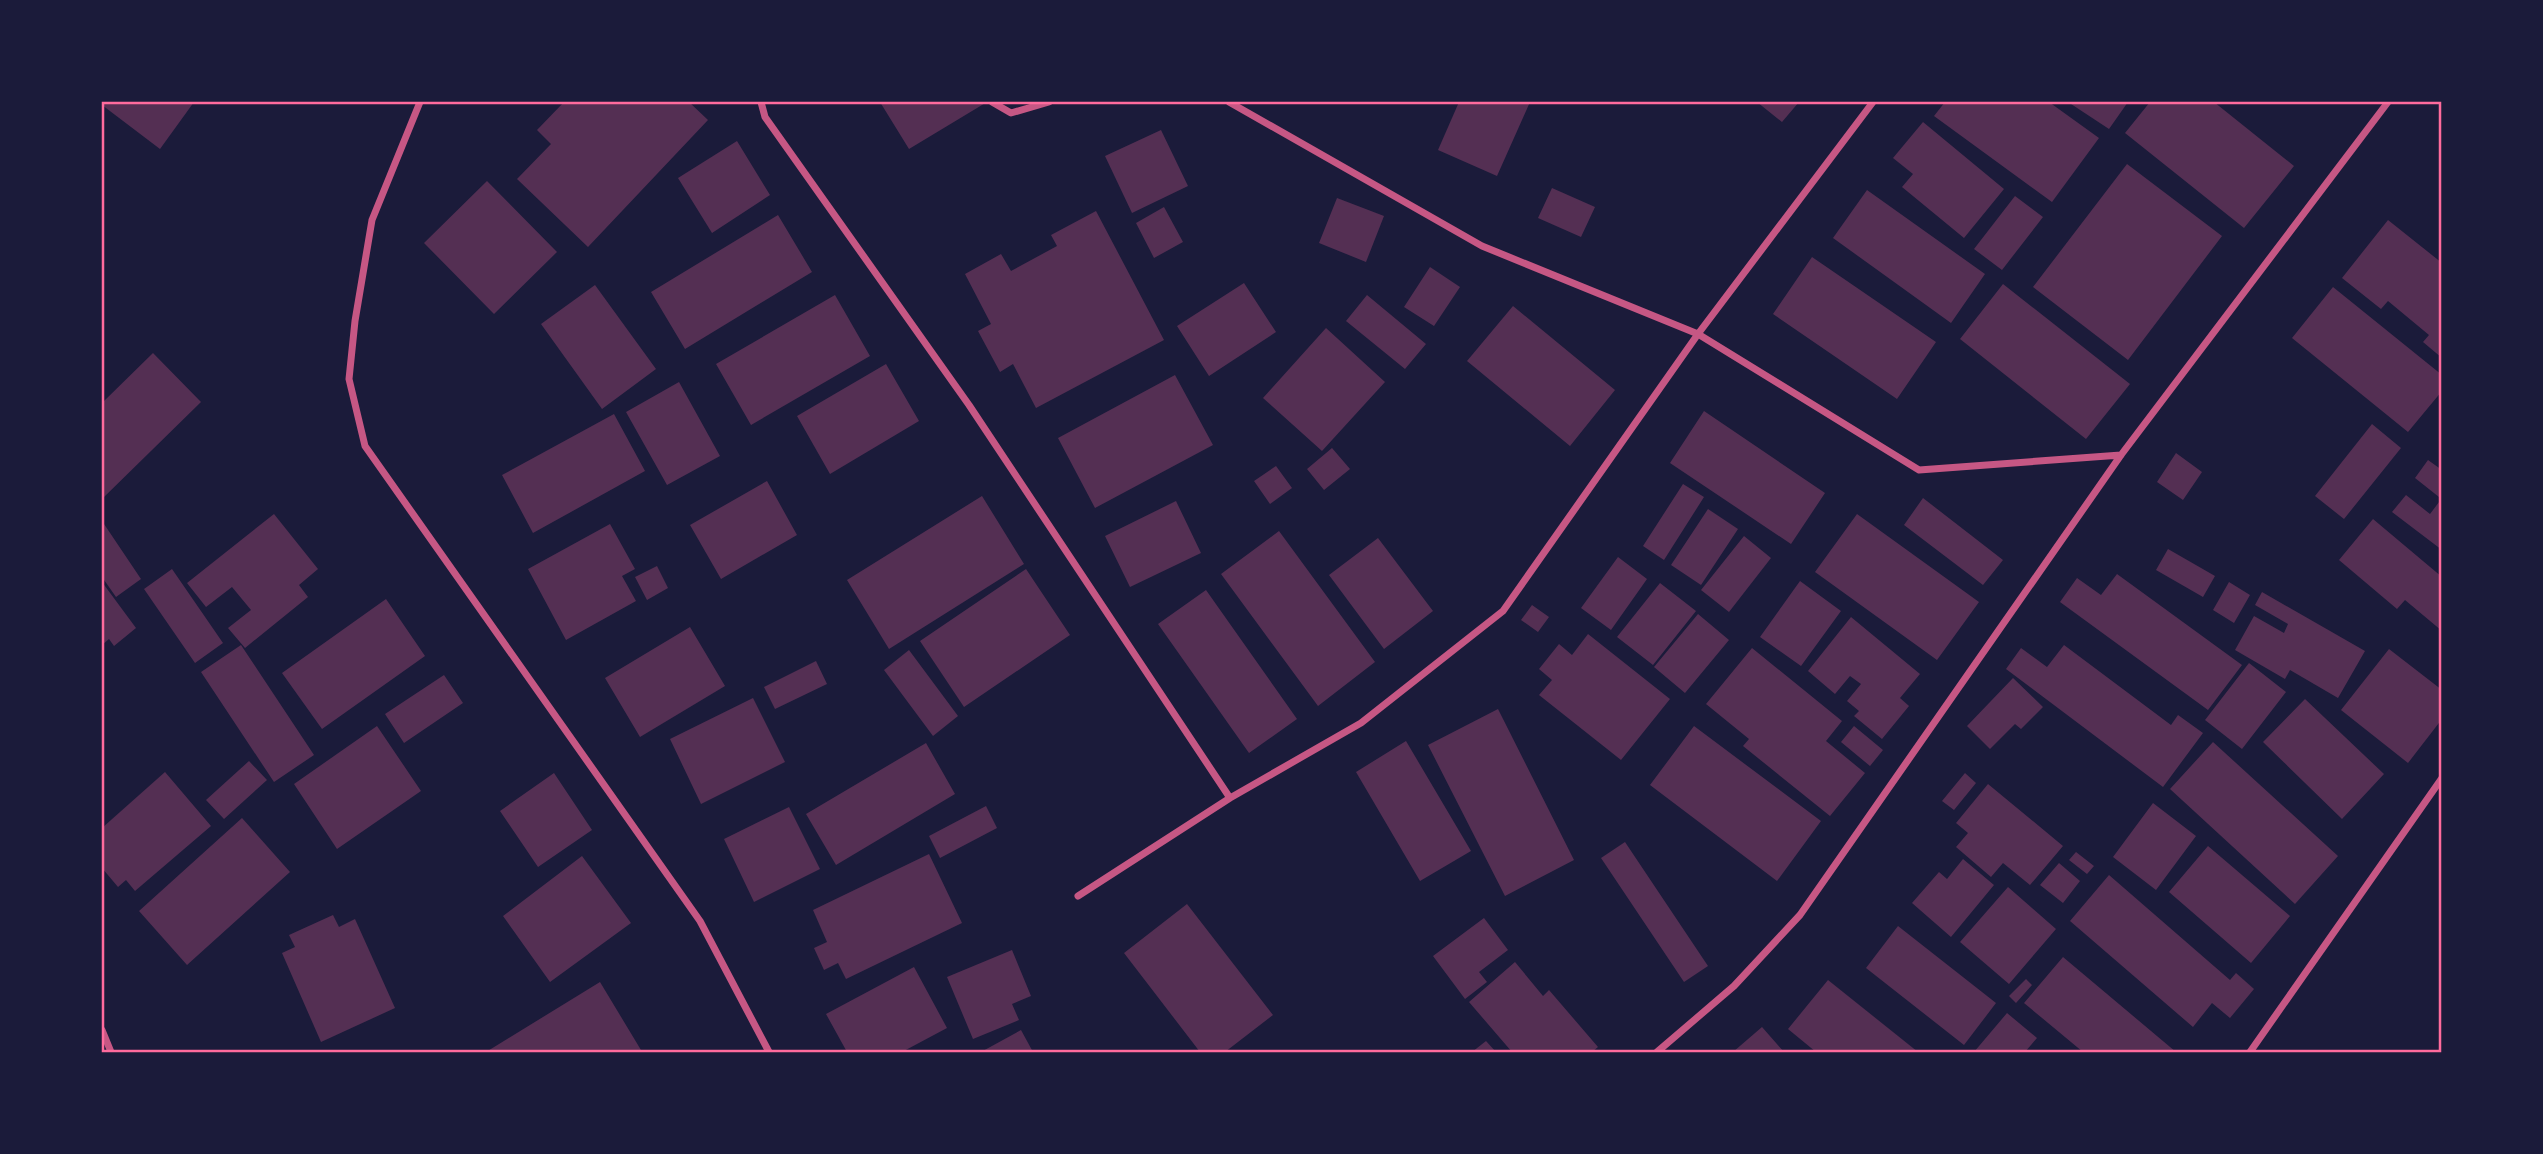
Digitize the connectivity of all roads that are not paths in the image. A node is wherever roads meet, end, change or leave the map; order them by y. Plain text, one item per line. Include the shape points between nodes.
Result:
1 (420, 102) edge
2 (761, 102) edge
3 (992, 102) edge
4 (1049, 102) edge
5 (1229, 102) edge
6 (1872, 102) edge
7 (2388, 102) edge
8 (1698, 334) junction
9 (2121, 455) junction
10 (2441, 778) edge
11 (1230, 798) junction
12 (1078, 897) dead end
13 (102, 1030) edge
14 (111, 1052) edge
15 (769, 1052) edge
16 (1657, 1052) edge
17 (2250, 1052) edge

1 - 15 street via 372,220 355,321 349,379 365,446 700,921
2 - 11 street via 765,117 969,405
3 - 4 street via 1011,113
5 - 8 street via 1482,246
6 - 8 street
7 - 9 street
8 - 9 street via 1919,470
8 - 11 street via 1503,611 1361,723
9 - 16 street via 1800,915 1734,986
10 - 17 street
11 - 12 street
13 - 14 street

